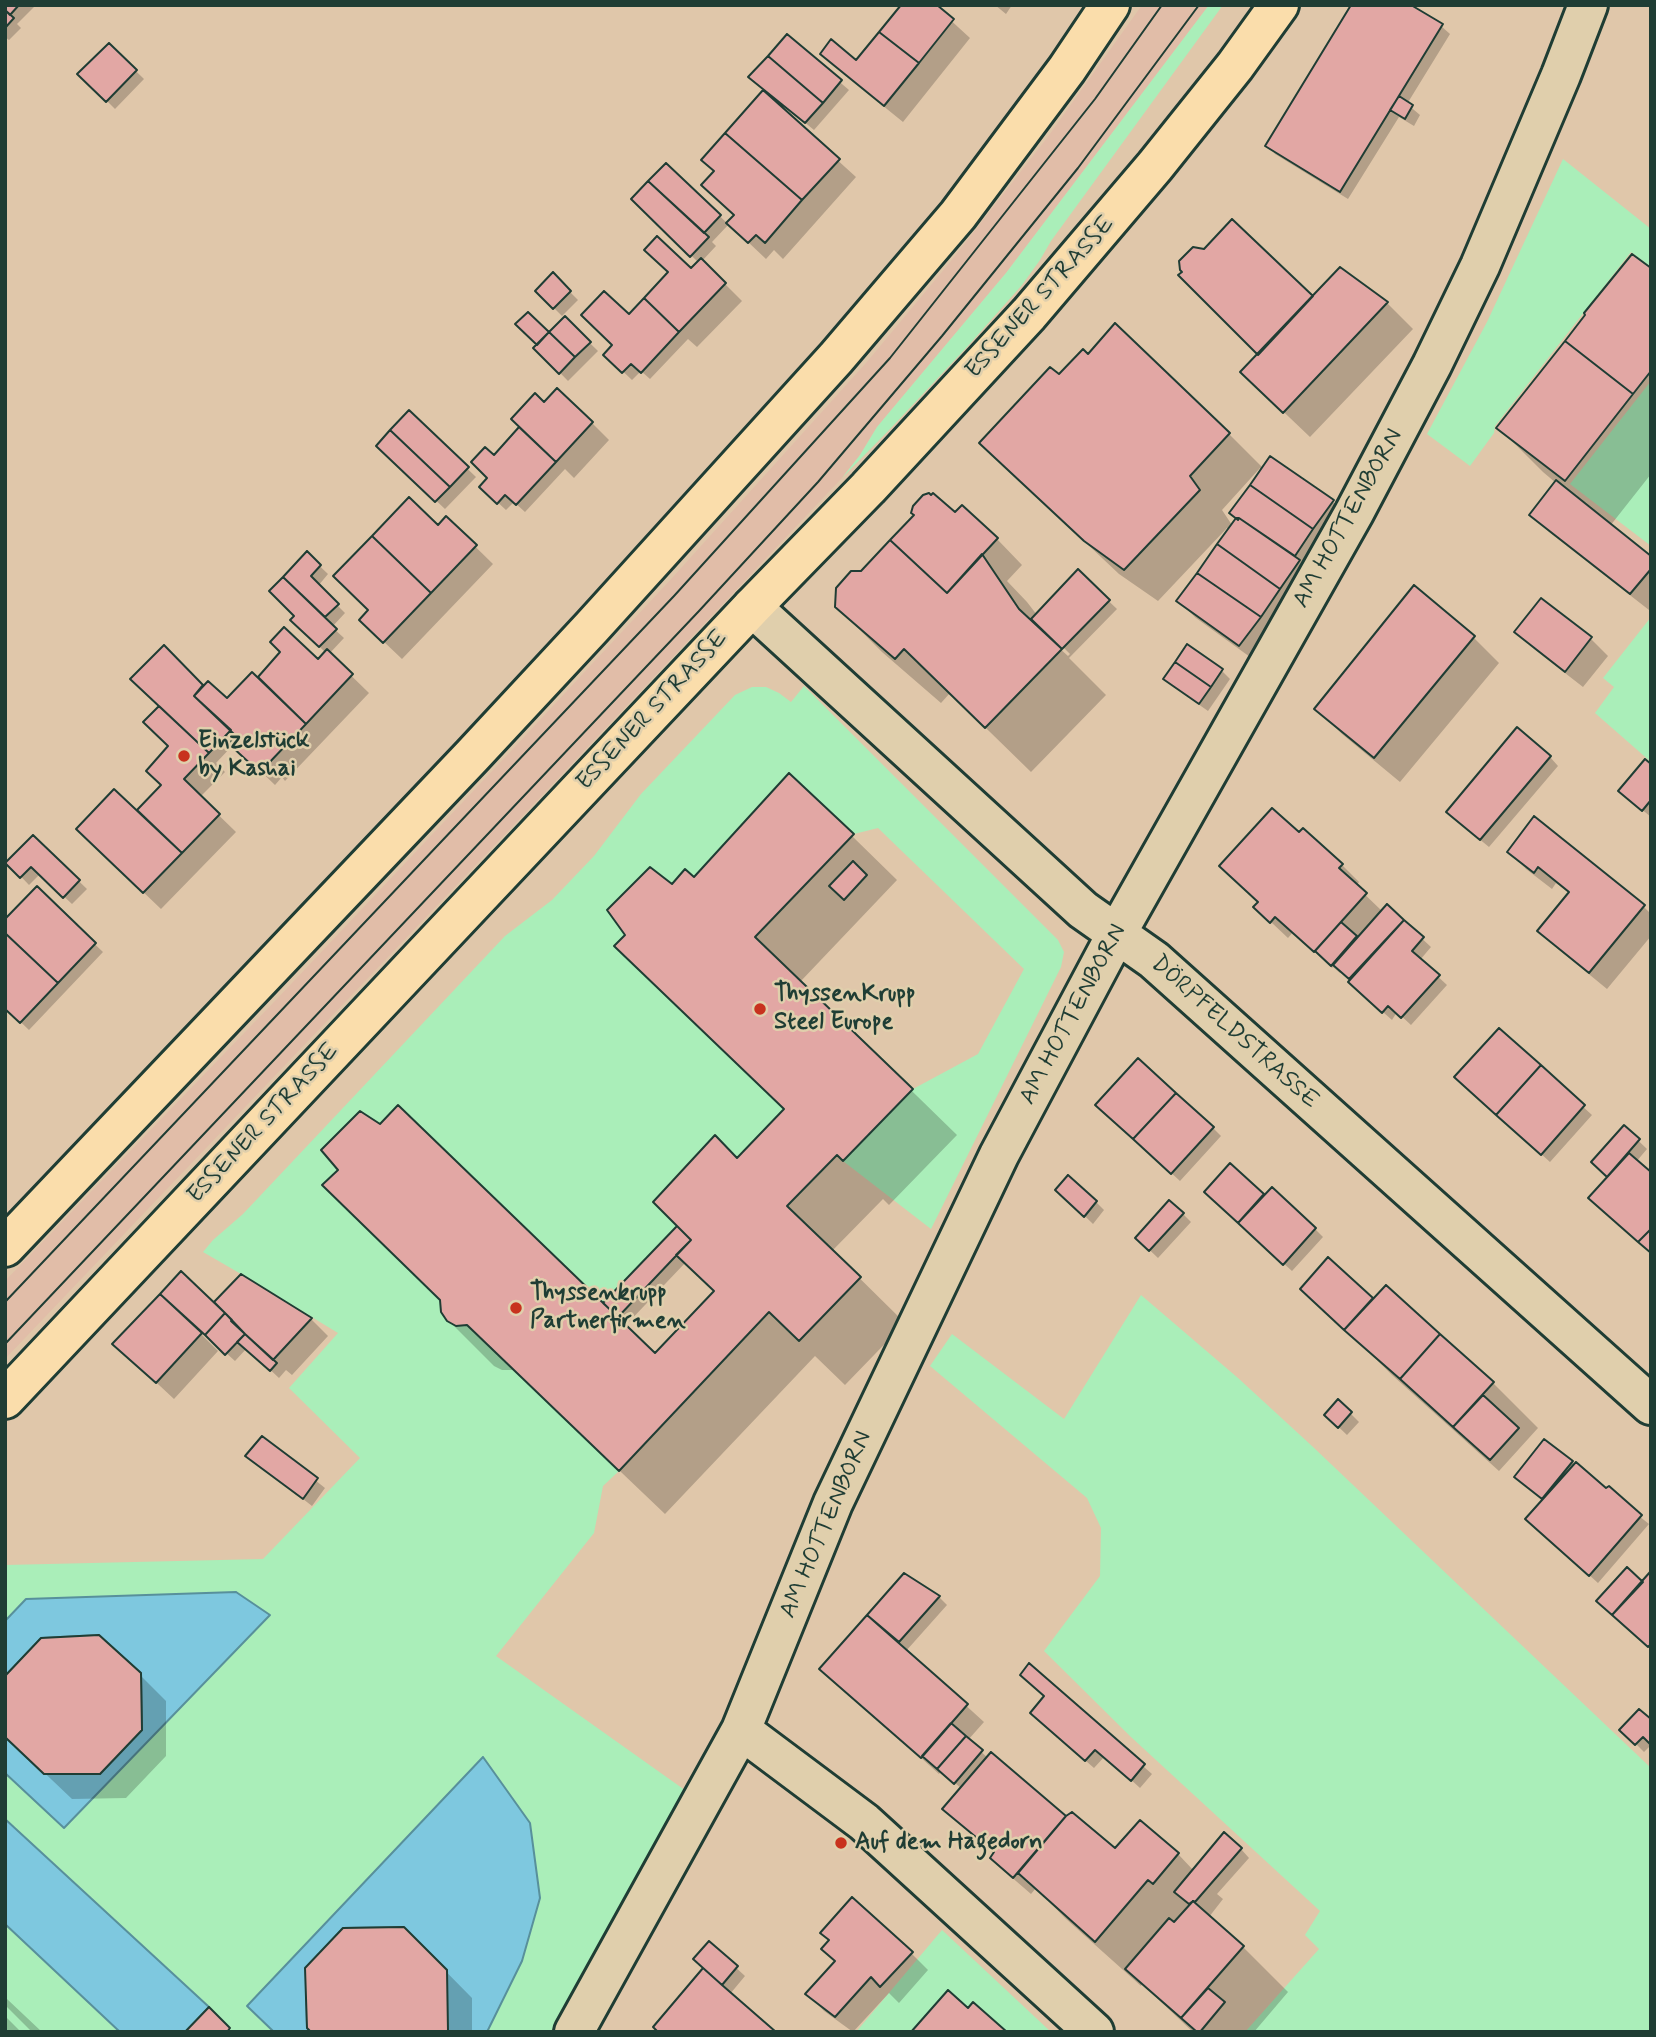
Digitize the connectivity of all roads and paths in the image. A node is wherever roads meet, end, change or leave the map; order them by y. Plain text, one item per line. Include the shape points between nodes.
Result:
1 (1110, 5) edge
2 (1279, 5) edge
3 (1588, 5) edge
4 (752, 607) junction
5 (1117, 933) junction
6 (5, 1247) edge
7 (5, 1399) edge
8 (1651, 1405) edge
9 (741, 1730) junction
10 (574, 2032) edge
11 (1094, 2032) edge

1 - 6 main road via 958,215 836,358 602,617
2 - 4 main road, ESSENER STRASSE via 1235,66 1071,266
3 - 5 street, AM HOTTENBORN via 1485,254 1432,365
4 - 5 street, DÖRPFELDSTRASSE via 1083,910
4 - 7 main road, ESSENER STRASSE
5 - 8 street, DÖRPFELDSTRASSE via 1154,960
5 - 9 street, AM HOTTENBORN via 999,1155 833,1503
9 - 10 street, AM HOTTENBORN
9 - 11 street via 864,1822

